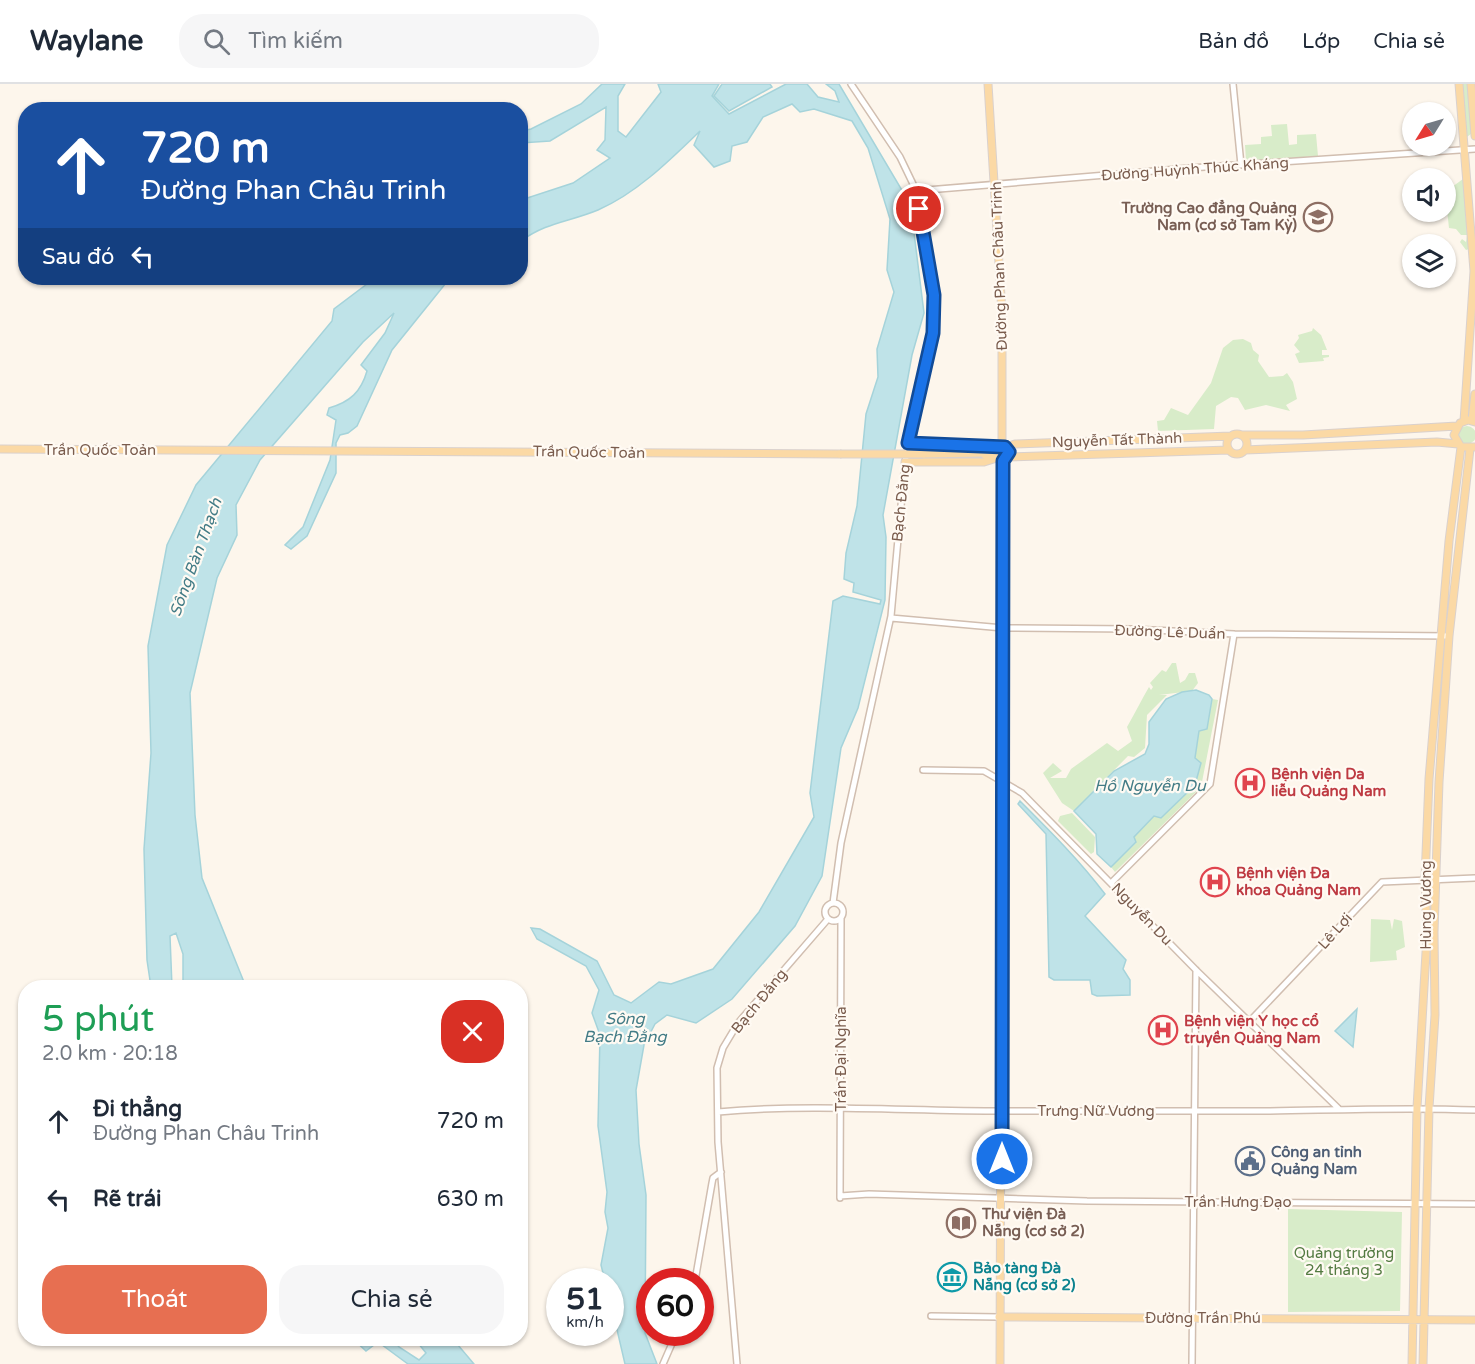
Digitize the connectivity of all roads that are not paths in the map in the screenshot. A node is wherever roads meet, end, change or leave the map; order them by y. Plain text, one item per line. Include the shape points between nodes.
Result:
1 (851, 84) edge
2 (988, 84) edge
3 (1233, 84) edge
4 (1459, 84) edge
5 (1471, 84) edge
6 (1475, 136) edge
7 (1475, 149) edge
8 (1465, 150) junction
9 (1241, 165) junction
10 (996, 183) junction
11 (915, 190) junction
12 (1475, 394) edge
13 (1464, 421) junction
14 (1474, 421) edge
15 (1457, 426) junction
16 (1241, 435) junction
17 (1231, 436) junction
18 (908, 443) junction
19 (1460, 445) junction
20 (1473, 448) edge
21 (0, 449) edge
22 (1229, 450) junction
23 (1245, 450) junction
24 (1002, 453) junction
25 (905, 462) junction
26 (891, 618) junction
27 (1003, 628) junction
28 (1233, 634) junction
29 (1441, 636) junction
30 (1449, 636) junction
31 (923, 770) dead end
32 (1003, 780) junction
33 (1436, 878) junction
34 (1475, 878) edge
35 (1425, 879) junction
36 (1111, 883) junction
37 (833, 903) junction
38 (841, 918) junction
39 (828, 919) junction
40 (1196, 970) junction
41 (1249, 1022) junction
42 (1338, 1108) junction
43 (1417, 1108) junction
44 (1429, 1108) junction
45 (841, 1109) junction
46 (1194, 1110) junction
47 (1475, 1110) edge
48 (1002, 1111) junction
49 (717, 1112) junction
50 (721, 1172) junction
51 (840, 1198) joint
52 (1002, 1198) junction
53 (1194, 1202) junction
54 (1416, 1204) junction
55 (1427, 1204) junction
56 (1475, 1204) edge
57 (697, 1268) edge
58 (932, 1316) dead end
59 (999, 1317) junction
60 (1192, 1318) junction
61 (1414, 1320) junction
62 (1425, 1320) junction
63 (1475, 1320) edge
64 (671, 1346) edge
65 (663, 1364) edge
66 (737, 1364) edge
67 (1000, 1364) edge
68 (1192, 1364) edge
69 (1412, 1364) edge
70 (1423, 1364) edge

1 - 11 street, Bạch Đằng via 900,157
2 - 10 main road, Đường Phan Châu Trinh
3 - 9 street
4 - 8 main road
5 - 6 main road
7 - 8 street, Đường Huỳnh Thúc Kháng
8 - 9 street, Đường Huỳnh Thúc Kháng
8 - 13 main road via 1474,279
9 - 10 street, Đường Huỳnh Thúc Kháng
10 - 11 street, Đường Huỳnh Thúc Kháng
10 - 24 main road, Đường Phan Châu Trinh via 1002,313
11 - 18 street, Bạch Đằng via 934,295 933,333
12 - 14 main road
13 - 14 main road
13 - 15 main road
15 - 16 main road
15 - 19 main road, Hùng Vương via 1454,435
16 - 17 main road
16 - 23 main road via 1246,442
17 - 22 main road
17 - 24 main road, Nguyễn Tất Thành via 1015,444
18 - 24 main road via 987,446
18 - 25 street, Bạch Đằng
19 - 20 main road
19 - 23 main road via 1437,442
19 - 29 main road, Hùng Vương
20 - 30 main road, Hùng Vương
21 - 24 main road, Trần Quốc Toản, bridge
22 - 23 main road via 1236,454
22 - 24 main road, Nguyễn Tất Thành
24 - 25 main road via 984,462
24 - 27 main road, Đường Phan Châu Trinh
25 - 26 street, Bạch Đằng
26 - 27 street, Đường Lê Duẩn
26 - 37 street, Bạch Đằng via 841,843
27 - 28 street, Đường Lê Duẩn
27 - 32 main road, Đường Phan Châu Trinh
28 - 29 street, Đường Lê Duẩn
28 - 36 street via 1210,784
29 - 30 street, Đường Lê Duẩn
29 - 35 main road, Hùng Vương
30 - 33 main road, Hùng Vương
31 - 32 street, Nguyễn Du via 984,771
32 - 36 street, Nguyễn Du via 1022,793
32 - 48 main road, Đường Phan Châu Trinh
33 - 34 street, Lê Lợi
33 - 35 street, Lê Lợi
33 - 44 main road, Hùng Vương via 1435,1015
35 - 41 street, Lê Lợi via 1382,882
35 - 43 main road, Hùng Vương
36 - 40 street, Nguyễn Du
37 - 38 street via 842,909
37 - 39 street via 825,908
38 - 39 street
38 - 45 street, Trần Đại Nghĩa
39 - 49 street, Bạch Đằng via 728,1039 717,1068
40 - 41 street, Nguyễn Du
40 - 46 street
41 - 42 street, Nguyễn Du
42 - 43 street, Trưng Nữ Vương
42 - 46 street, Trưng Nữ Vương
43 - 44 street, Trưng Nữ Vương
43 - 54 main road, Hùng Vương
44 - 47 street, Trưng Nữ Vương
44 - 55 main road, Hùng Vương
45 - 48 street, Trưng Nữ Vương
45 - 49 street, Trưng Nữ Vương
45 - 51 street, Trần Đại Nghĩa
46 - 48 street, Trưng Nữ Vương
46 - 53 street
48 - 52 main road, Đường Phan Châu Trinh
49 - 50 street, Bạch Đằng
50 - 57 street via 713,1178
50 - 66 street, Bạch Đằng
51 - 52 street, Trần Hưng Đạo via 869,1194
52 - 53 street, Trần Hưng Đạo
52 - 59 main road, Đường Phan Châu Trinh
53 - 54 street, Trần Hưng Đạo
53 - 60 street
54 - 55 street, Trần Hưng Đạo
54 - 61 main road, Hùng Vương
55 - 56 street, Trần Hưng Đạo
55 - 62 main road, Hùng Vương
58 - 59 street, Đường Trần Phú
59 - 60 main road, Đường Trần Phú
59 - 67 main road, Đường Phan Châu Trinh
60 - 61 main road, Đường Trần Phú
60 - 68 street
61 - 62 main road, Đường Trần Phú
61 - 69 main road, Hùng Vương
62 - 63 main road, Đường Trần Phú
62 - 70 main road, Hùng Vương
64 - 65 street

